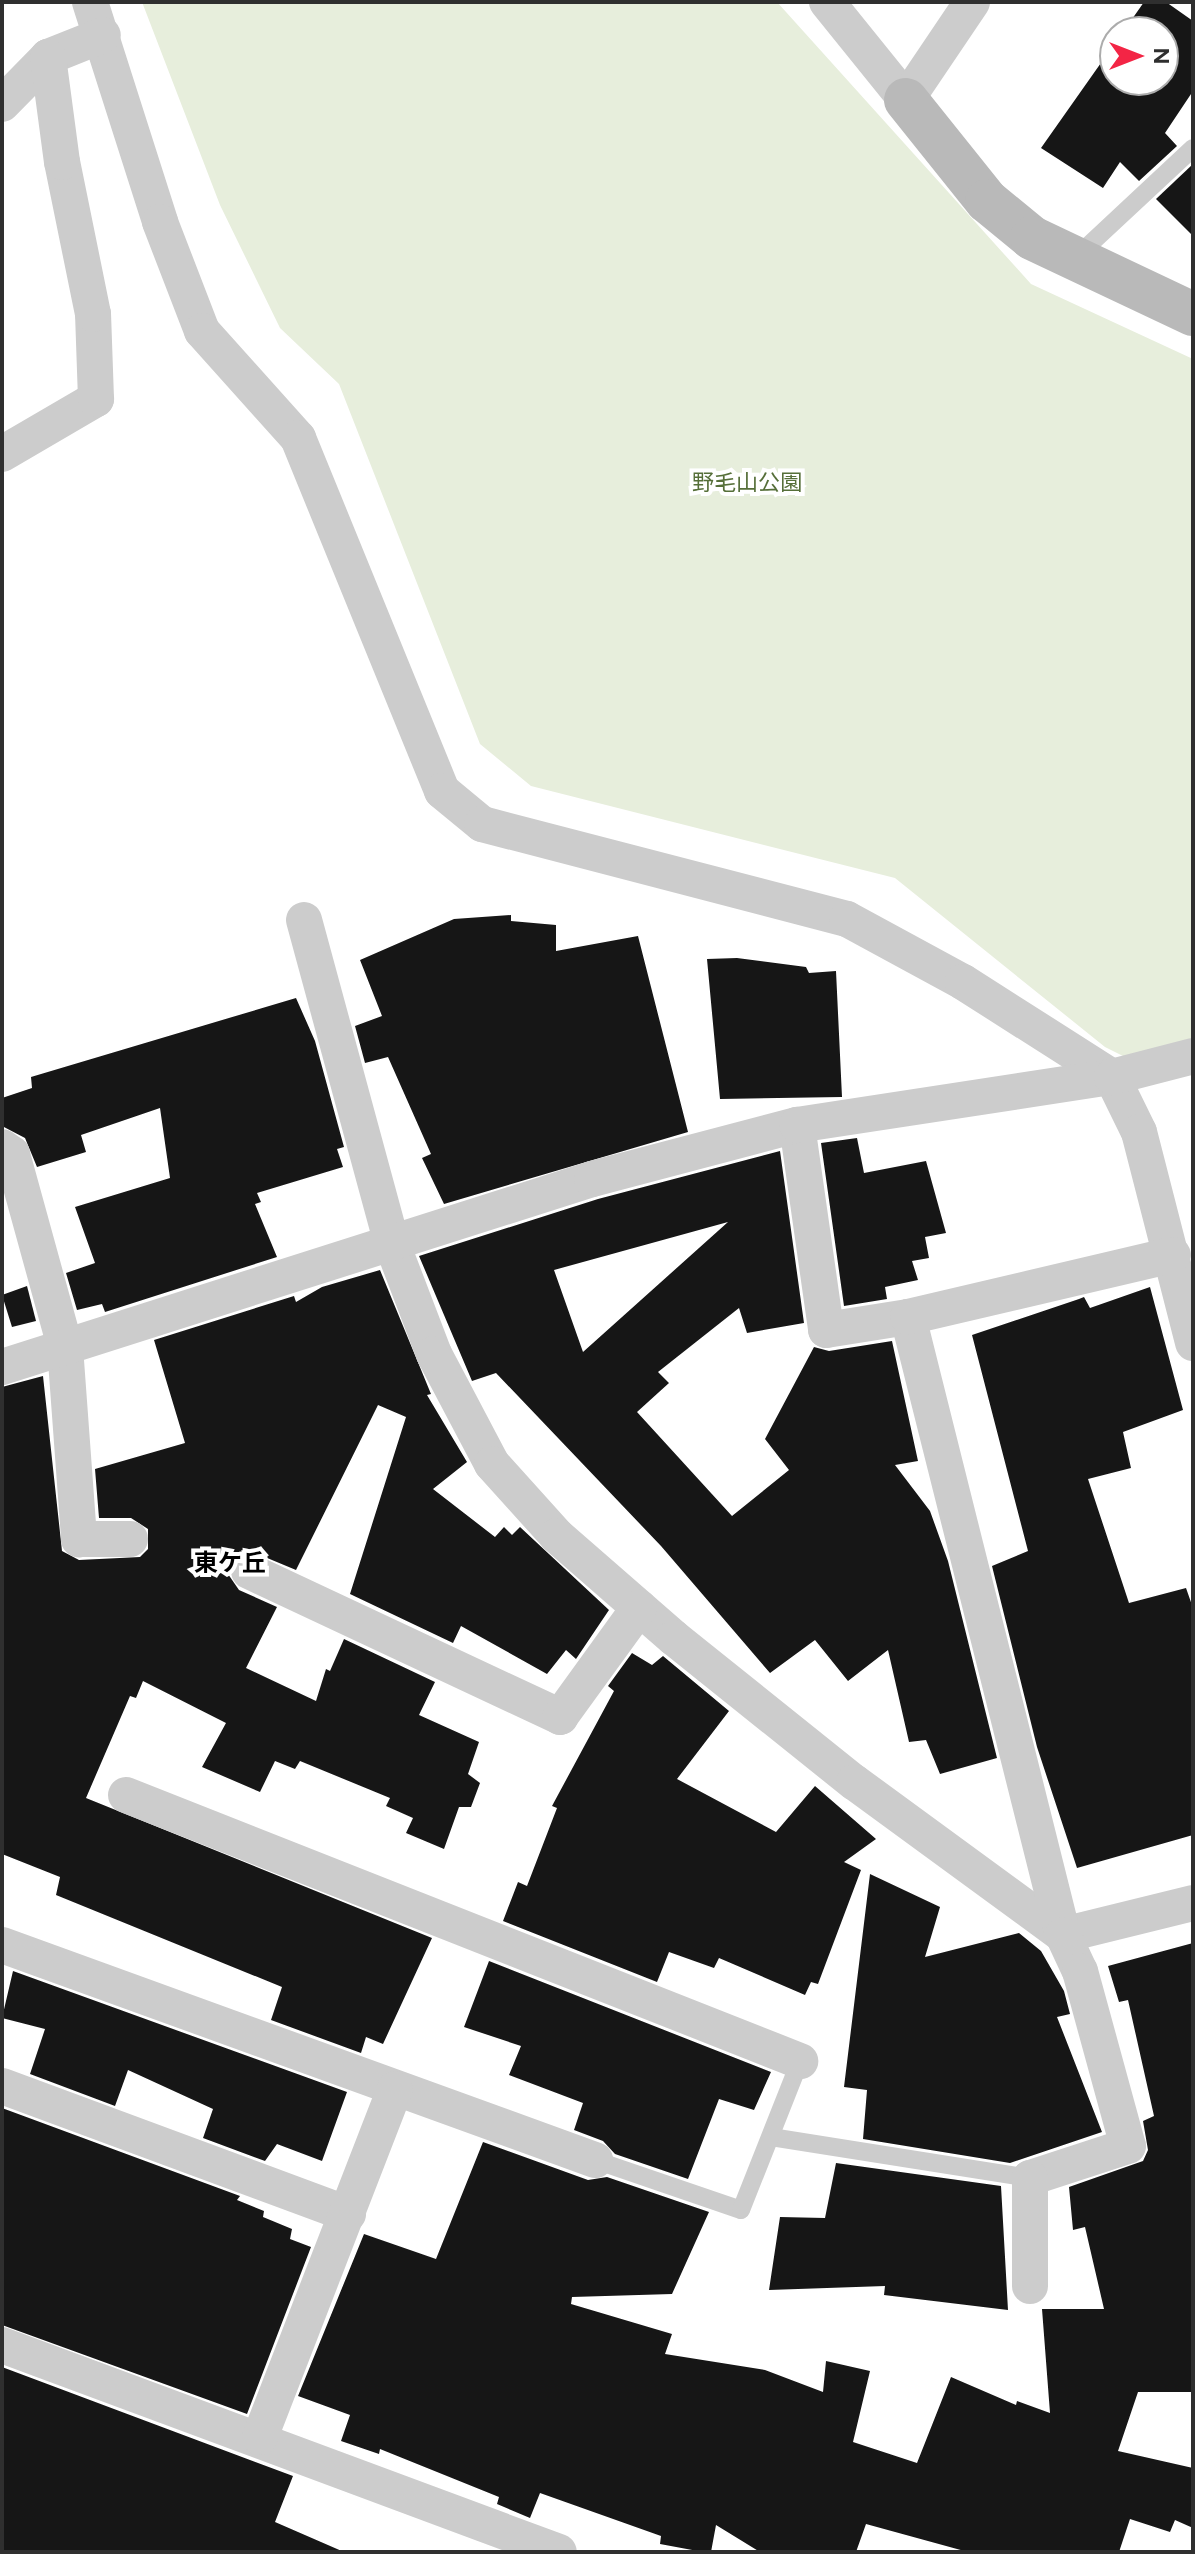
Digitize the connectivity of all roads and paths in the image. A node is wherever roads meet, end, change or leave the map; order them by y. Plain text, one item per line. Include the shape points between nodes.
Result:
1 (827, 2) edge
2 (972, 2) edge
3 (96, 18) edge
4 (48, 57) junction
5 (906, 100) junction
6 (2, 104) edge
7 (1193, 148) edge
8 (1075, 259) junction
9 (1193, 314) edge
10 (2, 454) edge
11 (304, 920) dead end
12 (1193, 1056) edge
13 (1112, 1077) junction
14 (797, 1125) junction
15 (2, 1147) edge
16 (392, 1244) junction
17 (1173, 1255) junction
18 (908, 1317) junction
19 (1192, 1337) edge
20 (65, 1347) junction
21 (2, 1367) edge
22 (130, 1539) dead end
23 (249, 1571) dead end
24 (639, 1608) junction
25 (126, 1795) dead end
26 (1193, 1903) edge
27 (1063, 1935) junction
28 (2, 1945) edge
29 (800, 2061) joint
30 (2, 2086) edge
31 (395, 2089) junction
32 (771, 2137) junction
33 (595, 2160) joint
34 (1030, 2178) junction
35 (348, 2214) junction
36 (1030, 2286) dead end
37 (2, 2345) edge
38 (260, 2437) junction
39 (559, 2552) edge

1 - 5 street
2 - 5 street
3 - 4 street
3 - 13 street via 160,222 202,331 298,438 442,791 482,824 847,919 963,982
4 - 6 street
4 - 10 street via 62,162 93,314 96,399
5 - 8 street via 987,201 1032,238
7 - 8 lane
8 - 9 street
11 - 16 street
12 - 13 street
13 - 14 street
13 - 17 street via 1139,1132
14 - 16 street via 592,1179
14 - 18 street via 826,1330
15 - 20 street via 12,1154
16 - 20 street
16 - 24 street via 434,1354 492,1464 557,1536
17 - 18 street
17 - 19 street
18 - 27 street
20 - 21 street
20 - 22 street via 79,1539
23 - 24 street via 560,1717
24 - 27 street via 854,1782
25 - 29 street
26 - 27 street
27 - 34 street via 1080,1971 1128,2146
28 - 31 street
29 - 32 lane
30 - 35 street
31 - 33 street
31 - 35 street
32 - 33 lane via 741,2210
32 - 34 lane
34 - 36 street
35 - 38 street
37 - 38 street
38 - 39 street

